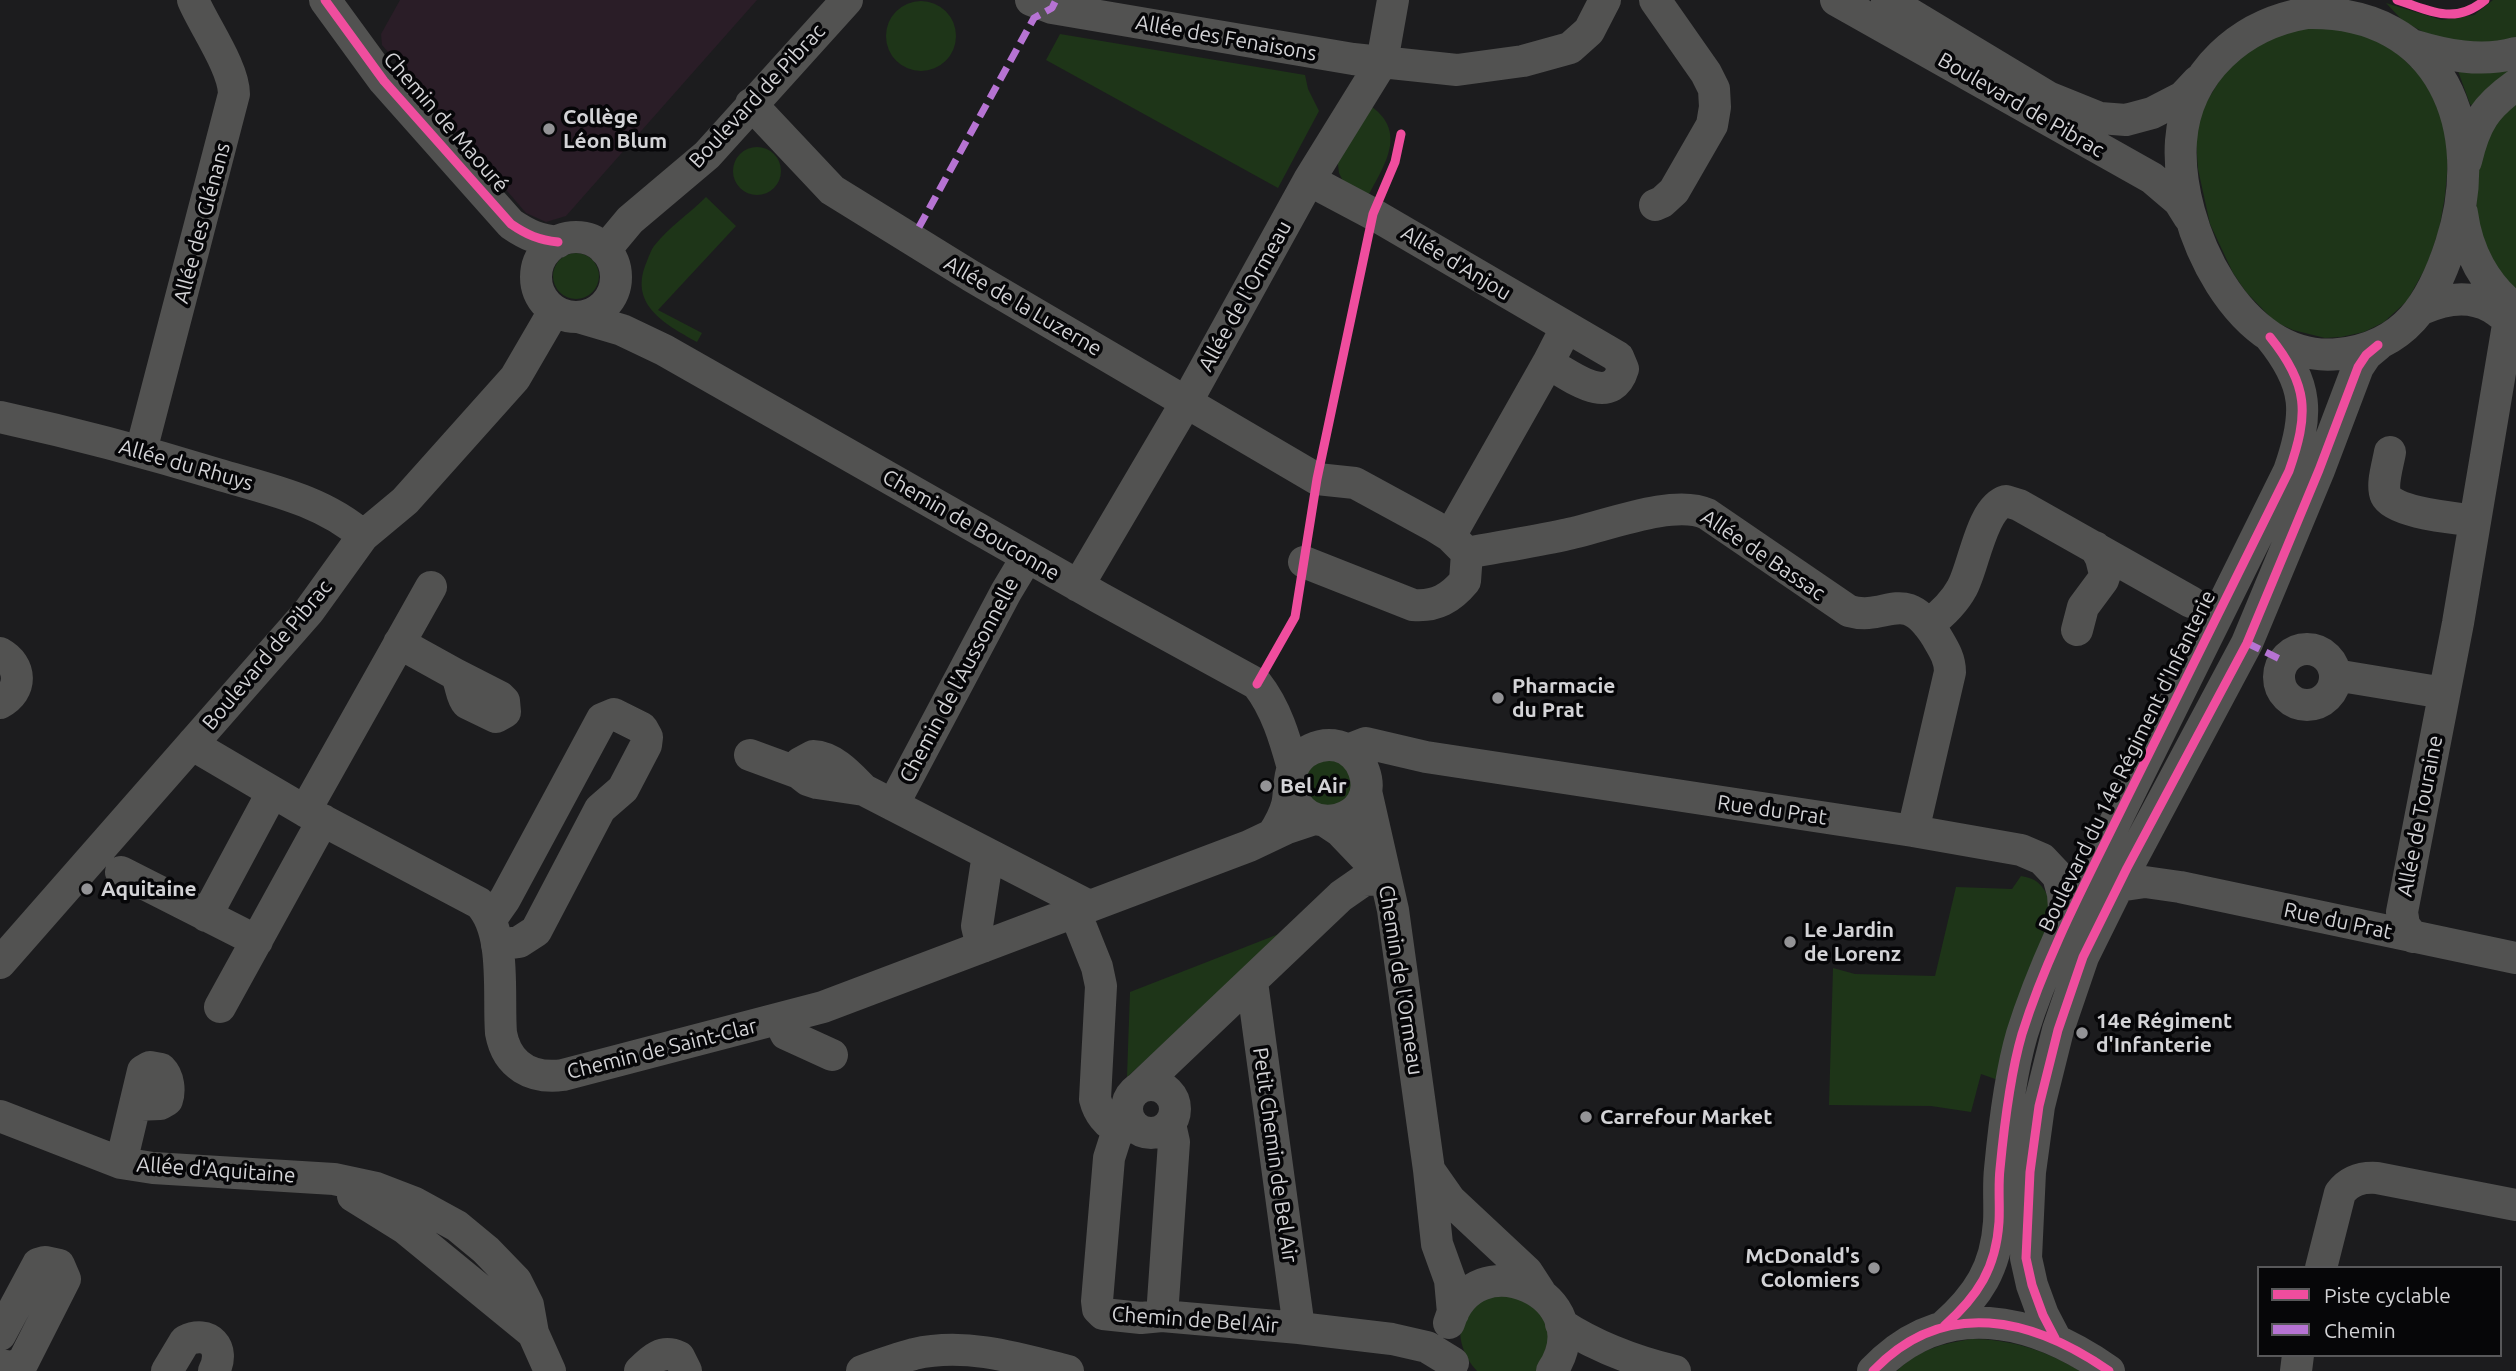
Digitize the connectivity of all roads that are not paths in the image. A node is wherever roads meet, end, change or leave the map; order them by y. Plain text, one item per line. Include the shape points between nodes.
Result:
1 (193, 0) edge
2 (325, 0) edge
3 (847, 0) edge
4 (1031, 0) edge
5 (1393, 0) edge
6 (1605, 0) edge
7 (1655, 0) edge
8 (1836, 0) edge
9 (1886, 0) edge
10 (2410, 44) junction
11 (2516, 53) edge
12 (1382, 62) junction
13 (2204, 75) junction
14 (2516, 85) edge
15 (751, 104) junction
16 (1309, 180) junction
17 (2462, 187) junction
18 (1654, 205) dead end
19 (2193, 224) junction
20 (558, 242) junction
21 (605, 250) junction
22 (616, 281) junction
23 (2422, 309) junction
24 (566, 314) junction
25 (2514, 317) edge
26 (1566, 328) junction
27 (2270, 337) junction
28 (2378, 345) junction
29 (664, 350) junction
30 (1548, 363) junction
31 (1187, 401) junction
32 (0, 416) edge
33 (142, 451) junction
34 (2390, 452) dead end
35 (2475, 521) junction
36 (363, 536) junction
37 (1458, 545) junction
38 (2095, 547) junction
39 (1027, 557) junction
40 (1304, 562) dead end
41 (1078, 586) junction
42 (431, 587) dead end
43 (2191, 602) dead end
44 (1928, 625) junction
45 (2077, 630) dead end
46 (399, 643) junction
47 (2247, 643) junction
48 (0, 653) edge
49 (2284, 662) junction
50 (455, 674) dead end
51 (2335, 675) junction
52 (2444, 693) junction
53 (0, 703) edge
54 (1271, 706) junction
55 (193, 743) junction
56 (1342, 748) junction
57 (750, 755) dead end
58 (1426, 757) junction
59 (1291, 778) junction
60 (571, 779) junction
61 (1366, 786) junction
62 (272, 793) junction
63 (609, 799) junction
64 (893, 805) junction
65 (314, 816) junction
66 (1320, 820) junction
67 (1913, 831) junction
68 (1273, 834) junction
69 (988, 854) junction
70 (121, 872) dead end
71 (1385, 878) junction
72 (2118, 886) junction
73 (1082, 909) junction
74 (206, 916) junction
75 (2065, 926) junction
76 (494, 932) junction
77 (2413, 937) junction
78 (257, 941) junction
79 (982, 947) junction
80 (2516, 958) edge
81 (0, 963) edge
82 (1252, 982) junction
83 (220, 1007) dead end
84 (779, 1020) junction
85 (1181, 1048) junction
86 (832, 1055) dead end
87 (1139, 1088) junction
88 (135, 1105) dead end
89 (1171, 1111) junction
90 (0, 1116) edge
91 (1125, 1125) junction
92 (121, 1163) junction
93 (1429, 1170) junction
94 (2516, 1205) edge
95 (2322, 1266) edge
96 (1541, 1293) junction
97 (1162, 1316) junction
98 (1451, 1316) junction
99 (1561, 1324) junction
100 (1944, 1326) junction
101 (1299, 1328) junction
102 (0, 1335) edge
103 (2055, 1338) junction
104 (1392, 1339) junction
105 (0, 1365) edge
106 (1455, 1367) edge
107 (167, 1371) edge
108 (214, 1371) edge
109 (550, 1371) edge
110 (640, 1371) edge
111 (686, 1371) edge
112 (862, 1371) edge
113 (1068, 1371) edge
114 (1552, 1371) edge
115 (1675, 1371) edge
116 (1873, 1371) edge
117 (2109, 1371) edge

1 - 33 street, Allée des Glénans via 229,71 234,94
2 - 20 street, Chemin de Maouré via 384,81 511,224 526,235
3 - 15 street, Boulevard de Pibrac
4 - 12 street, Allée des Fenaisons via 1052,8
5 - 12 street, Allée de l'Ormeau
6 - 12 street via 1589,31 1561,52 1471,70
7 - 18 street via 1706,73 1714,89 1715,107 1712,125 1674,191
8 - 19 street, Boulevard de Pibrac via 2152,178 2179,201
9 - 13 street, Boulevard de Pibrac via 2048,97 2100,118 2126,120 2152,113 2183,97
10 - 11 street via 2463,57
10 - 13 street via 2352,16 2300,14 2250,31
10 - 17 street via 2433,67 2449,94 2460,127
12 - 16 street, Allée de l'Ormeau
13 - 19 street via 2189,103 2181,140 2183,184
14 - 17 street via 2493,101 2481,120
15 - 21 street, Boulevard de Pibrac via 707,155 629,220
15 - 31 street, Allée de la Luzerne via 832,190
16 - 26 street, Allée d'Anjou
16 - 31 street, Allée de l'Ormeau
17 - 23 street via 2443,268
17 - 25 street via 2469,247
19 - 27 street via 2225,291 2250,322
20 - 21 street via 583,238
20 - 24 street via 541,258 537,281 539,293
21 - 22 street via 616,269
22 - 24 street via 596,312
22 - 29 street, Chemin de Bouconne via 632,314
23 - 25 street via 2440,300 2475,300
23 - 28 street
24 - 29 street, Chemin de Bouconne via 622,330
24 - 36 street, Boulevard de Pibrac via 405,501
25 - 35 street, Allée de Touraine
26 - 30 street
26 - 30 street, Allée d'Anjou via 1618,357 1623,369 1619,379 1612,386 1593,388
27 - 28 street via 2297,350 2324,355
27 - 75 street, Boulevard du 14e Régiment d'Infanterie via 2297,378 2302,396 2301,434 2289,471
28 - 47 street via 2358,367
29 - 39 street, Chemin de Bouconne
30 - 37 street
31 - 37 street, Allée de la Luzerne via 1317,479 1355,482
31 - 41 street, Allée de l'Ormeau
32 - 33 street, Allée du Rhuys
33 - 36 street, Allée du Rhuys via 296,498 330,513
34 - 35 street via 2385,491 2392,503
35 - 52 street, Allée de Touraine
36 - 55 street, Boulevard de Pibrac via 309,611
37 - 40 street via 1465,581 1447,599 1431,605 1413,605
37 - 44 street, Allée de Bassac via 1566,535 1665,510 1696,510 1849,611 1902,607
38 - 43 street
38 - 44 street via 2019,505 2001,502 1985,525 1960,592
38 - 45 street via 2105,574 2083,607
39 - 41 street, Chemin de Bouconne
39 - 64 street, Chemin de l'Aussonnelle
41 - 54 street, Chemin de Bouconne via 1258,684
42 - 46 street
44 - 67 street, Allée de Bassac via 1948,656 1950,672
46 - 50 street
46 - 65 street
47 - 49 street
47 - 72 street
48 - 53 street via 9,658 18,675 13,693
49 - 51 street via 2296,652 2311,650 2324,655
49 - 51 street via 2279,675 2282,689 2291,700 2304,705 2324,700 2333,689
51 - 52 street
52 - 77 street, Allée de Touraine via 2402,912
54 - 56 street, Chemin de Bouconne
54 - 59 street, Chemin de Bouconne via 1287,746
55 - 62 street
55 - 81 street, Boulevard de Pibrac
56 - 58 street, Rue du Prat via 1366,743
56 - 59 street via 1316,746 1302,755
56 - 61 street via 1360,761
57 - 64 street, Chemin de l'Aussonnelle via 799,774 803,760 819,756 838,766 863,790
58 - 61 street, Rue du Prat via 1392,768
58 - 67 street, Rue du Prat
59 - 66 street via 1298,806
59 - 68 street via 1282,821
60 - 63 street
60 - 63 street via 605,717 614,714 638,725 645,733 646,745 623,789
60 - 76 street via 505,899
61 - 66 street via 1361,807 1345,817
61 - 71 street, Chemin de l'Ormeau
62 - 65 street
62 - 74 street
63 - 76 street via 600,808 536,931 519,942
64 - 69 street, Chemin de l'Aussonnelle
65 - 76 street via 474,900
65 - 78 street
66 - 68 street, Chemin de Saint-Clar
66 - 71 street via 1340,831
67 - 75 street, Rue du Prat via 2034,854 2054,870 2062,885
68 - 73 street, Chemin de Saint-Clar
69 - 73 street, Chemin de l'Aussonnelle
69 - 79 street via 977,926
70 - 74 street
71 - 82 street, Chemin de Bel Air via 1364,880 1352,887
71 - 93 street, Chemin de l'Ormeau
72 - 77 street, Rue du Prat via 2145,882 2180,887
72 - 103 street via 2083,957 2039,1107 2030,1172 2027,1265
73 - 79 street, Chemin de Saint-Clar
73 - 91 street via 1101,986 1095,1099 1100,1114 1114,1128
74 - 78 street
75 - 100 street, Boulevard du 14e Régiment d'Infanterie via 2022,1036 2000,1170 1994,1257 1969,1303
76 - 84 street, Chemin de Saint-Clar via 503,1041 518,1065 537,1075 563,1074
77 - 80 street, Rue du Prat
78 - 83 street
79 - 84 street, Chemin de Saint-Clar
82 - 85 street, Chemin de Bel Air
82 - 101 street, Petit Chemin de Bel Air
84 - 86 street via 786,1034
85 - 87 street, Chemin de Bel Air
85 - 89 street
87 - 89 street via 1147,1085 1166,1090
87 - 91 street, Chemin de Bel Air via 1127,1103
88 - 92 street
89 - 91 street via 1163,1130 1153,1134
89 - 97 street via 1174,1142
90 - 92 street, Allée d'Aquitaine
91 - 97 street, Chemin de Bel Air via 1109,1158 1098,1309 1111,1316
92 - 109 street, Allée d'Aquitaine via 314,1177 385,1214 533,1333
93 - 96 street, Chemin de l'Ormeau via 1450,1200 1527,1272
93 - 98 street, Chemin de l'Ormeau via 1437,1244 1450,1280
94 - 95 street via 2384,1179 2358,1179 2340,1193
96 - 98 street via 1515,1282 1488,1283 1471,1291
96 - 99 street, Chemin de l'Ormeau
97 - 101 street, Chemin de Bel Air
98 - 104 street, Chemin de Bel Air via 1424,1333
98 - 106 street, Chemin de l'Ormeau via 1448,1347
99 - 114 street via 1562,1345
99 - 115 street via 1629,1359
100 - 103 street via 2001,1324
100 - 116 street via 1907,1341
101 - 104 street, Chemin de Bel Air
102 - 105 street via 38,1264 59,1265 63,1286 23,1362 12,1367
103 - 117 street
104 - 106 street, Chemin de Bel Air via 1427,1347
107 - 108 street via 185,1341 200,1337 218,1351
110 - 111 street via 656,1357 671,1353 681,1359
112 - 113 street via 915,1354 951,1350 1016,1358

